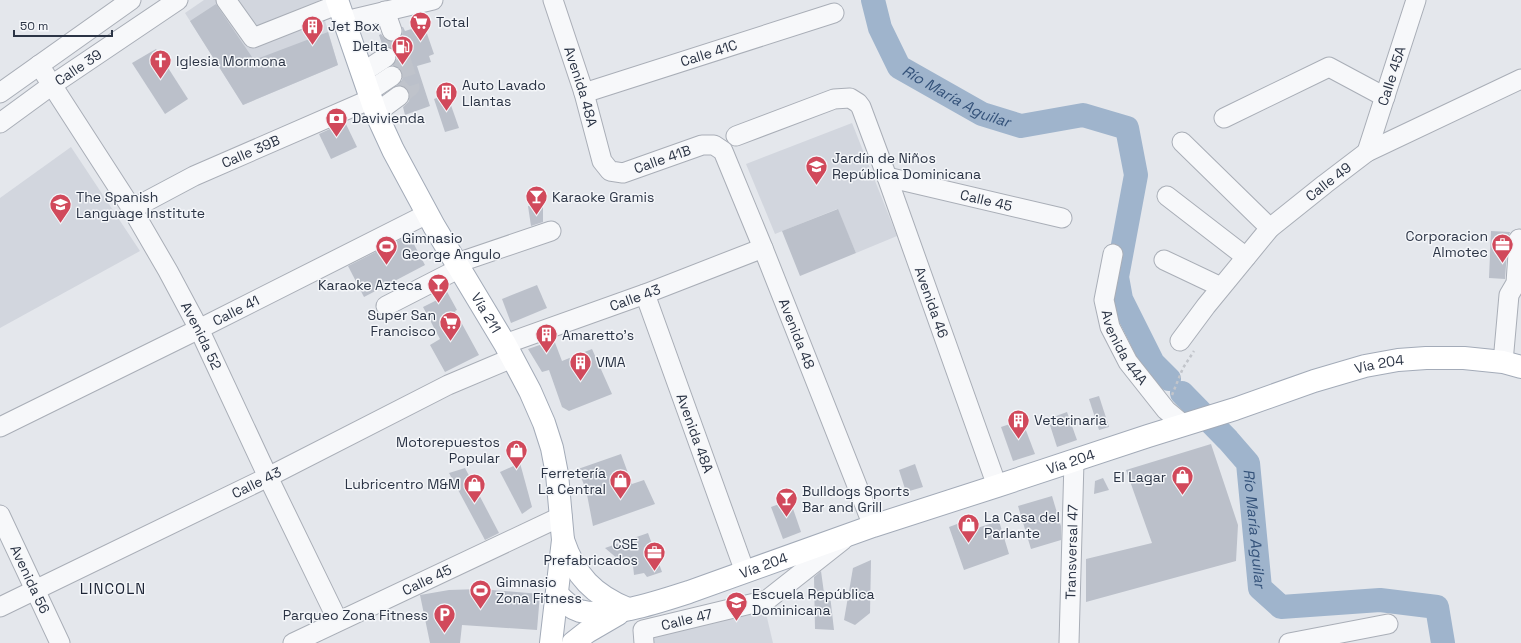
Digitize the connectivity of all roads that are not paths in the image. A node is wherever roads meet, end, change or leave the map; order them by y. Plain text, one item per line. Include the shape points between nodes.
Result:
1 (131, 0) edge
2 (178, 0) edge
3 (226, 0) edge
4 (433, 0) edge
5 (553, 0) edge
6 (1416, 0) edge
7 (340, 8) edge
8 (385, 11) junction
9 (834, 13) dead end
10 (392, 30) tunnel mouth
11 (386, 57) dead end
12 (38, 65) junction
13 (392, 76) tunnel mouth
14 (1521, 79) edge
15 (52, 85) junction
16 (0, 93) edge
17 (584, 93) junction
18 (369, 94) junction
19 (399, 96) dead end
20 (1385, 97) junction
21 (1224, 118) dead end
22 (0, 123) edge
23 (736, 136) dead end
24 (1182, 142) dead end
25 (714, 145) joint
26 (1367, 152) junction
27 (610, 171) joint
28 (887, 177) junction
29 (1168, 196) dead end
30 (132, 209) junction
31 (427, 214) junction
32 (1062, 218) dead end
33 (1270, 228) junction
34 (550, 231) dead end
35 (1519, 239) dead end
36 (763, 248) junction
37 (1113, 254) dead end
38 (1246, 257) junction
39 (1164, 260) dead end
40 (459, 265) junction
41 (1221, 287) junction
42 (646, 294) junction
43 (386, 306) dead end
44 (199, 329) junction
45 (1188, 344) road end
46 (508, 351) junction
47 (1512, 364) edge
48 (1189, 423) junction
49 (0, 427) edge
50 (1074, 461) junction
51 (268, 477) junction
52 (997, 486) junction
53 (0, 515) edge
54 (562, 516) junction
55 (873, 526) junction
56 (850, 534) junction
57 (563, 540) junction
58 (744, 572) junction
59 (36, 590) junction
60 (557, 594) junction
61 (0, 606) edge
62 (628, 609) junction
63 (338, 621) junction
64 (1388, 624) dead end
65 (644, 637) edge
66 (60, 643) edge
67 (293, 643) edge
68 (551, 643) edge
69 (574, 643) edge
70 (1069, 643) edge
71 (1289, 643) edge

1 - 12 street, Calle 39
2 - 15 street, Calle 39
3 - 7 street via 253,38
4 - 8 street
5 - 17 street, Avenida 48A
6 - 20 street, Calle 45A
7 - 8 street
7 - 18 main road, Vía 211
8 - 10 street
9 - 17 street, Calle 41C
11 - 18 street
12 - 15 street, Avenida 52
12 - 16 street, Calle 39
13 - 18 street
14 - 26 street, Calle 49
15 - 22 street, Calle 39
15 - 30 street, Avenida 52
17 - 27 street, Avenida 48A via 602,161
18 - 19 street
18 - 30 street, Calle 39B via 194,176
18 - 31 main road, Vía 211 via 393,150
20 - 21 street via 1329,67
20 - 26 street, Calle 45A
23 - 28 street, Avenida 46 via 834,99 850,98 858,103
24 - 33 street
25 - 27 street, Calle 41B via 702,145 623,173
25 - 36 street, Avenida 48 via 723,151
26 - 33 street, Calle 49
28 - 32 street, Calle 45
28 - 52 street, Avenida 46
29 - 38 street
30 - 44 street, Avenida 52
31 - 40 main road, Vía 211
31 - 44 street, Calle 41
33 - 38 street, Calle 49
34 - 40 street
35 - 47 street via 1516,283 1509,295
36 - 42 street, Calle 43
36 - 55 street, Avenida 48
37 - 48 street, Avenida 44A via 1104,300 1110,327 1128,362 1166,410
38 - 41 street, Calle 49
39 - 41 street
40 - 43 street
40 - 46 main road, Vía 211
41 - 45 street, Calle 49
42 - 46 street, Calle 43
42 - 58 street, Avenida 48A
44 - 49 street, Calle 41
44 - 51 street, Avenida 52
46 - 51 street, Calle 43 via 448,385
46 - 54 main road, Vía 211 via 544,423 552,448
47 - 48 main road, Vía 204 via 1464,358 1398,360 1365,366
48 - 50 main road, Vía 204
50 - 52 main road, Vía 204
50 - 70 street, Transversal 47
51 - 59 street, Calle 43
51 - 63 street, Avenida 52
52 - 55 main road, Vía 204
53 - 59 street, Avenida 56
54 - 57 main road, Vía 211
54 - 63 street, Calle 45
55 - 56 main road, Vía 204
56 - 58 main road, Vía 204
56 - 65 street, Calle 47 via 768,600
57 - 60 main road, Vía 211
57 - 62 main road via 570,559 582,577 603,597
58 - 62 main road, Vía 204 via 690,592
59 - 61 street, Calle 43
59 - 66 street, Avenida 56
60 - 62 main road, Vía 204 via 567,604 579,610 594,613
60 - 68 main road, Vía 211
62 - 69 main road via 601,623
63 - 67 street, Calle 45
64 - 71 street

